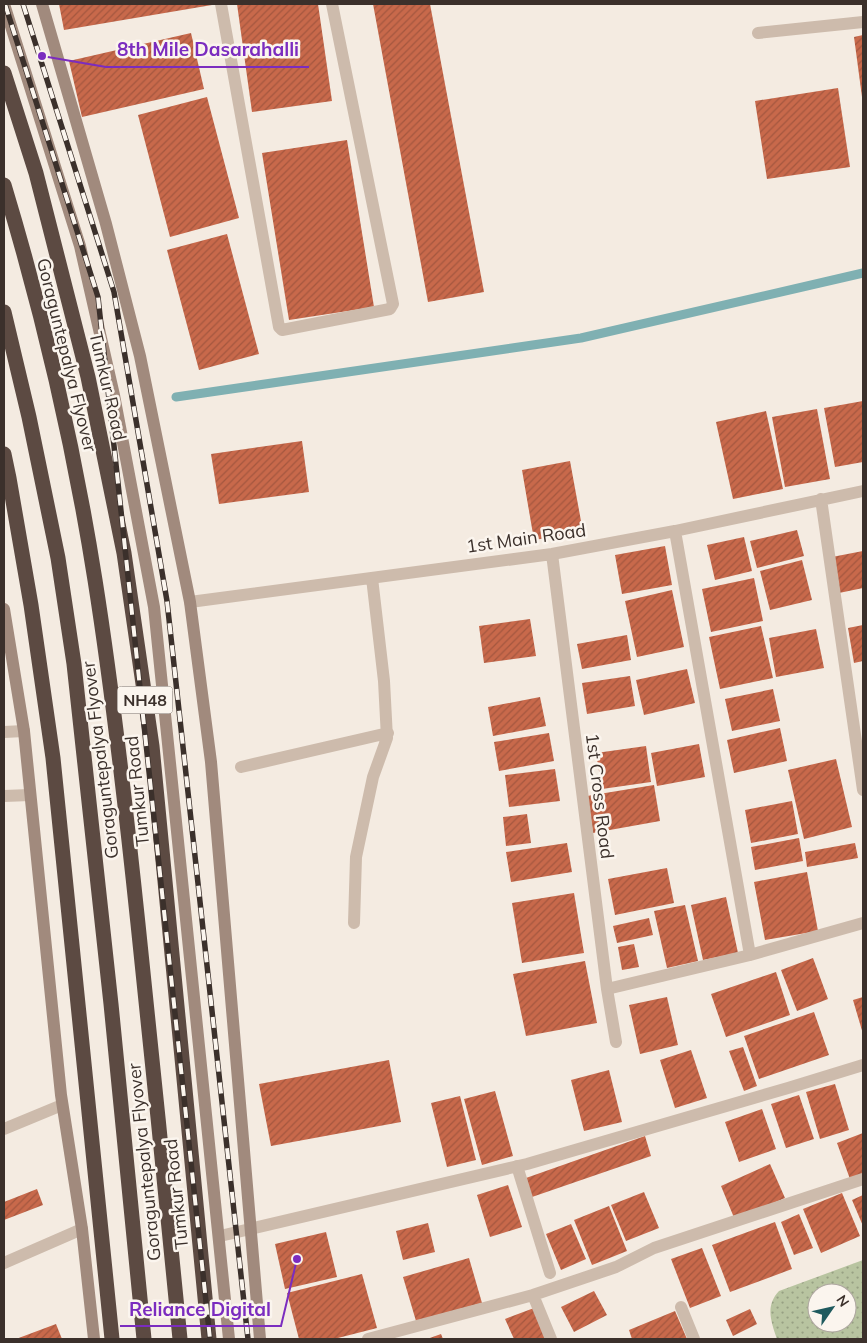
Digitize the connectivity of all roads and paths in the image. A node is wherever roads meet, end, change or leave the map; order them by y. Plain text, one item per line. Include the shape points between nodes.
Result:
1 (4, 4) edge
2 (42, 4) edge
3 (221, 4) edge
4 (332, 4) edge
5 (863, 22) edge
6 (758, 33) dead end
7 (4, 74) edge
8 (4, 185) edge
9 (4, 312) edge
10 (4, 454) edge
11 (863, 491) edge
12 (821, 499) junction
13 (676, 531) junction
14 (552, 554) junction
15 (372, 578) junction
16 (190, 602) junction
17 (4, 609) edge
18 (24, 731) junction
19 (4, 732) edge
20 (388, 733) junction
21 (240, 767) dead end
22 (863, 790) edge
23 (30, 795) junction
24 (4, 796) edge
25 (354, 923) dead end
26 (863, 924) edge
27 (750, 955) junction
28 (607, 989) junction
29 (616, 1042) dead end
30 (863, 1065) edge
31 (62, 1105) junction
32 (4, 1129) edge
33 (518, 1166) junction
34 (863, 1179) edge
35 (82, 1229) junction
36 (250, 1229) junction
37 (220, 1236) junction
38 (4, 1263) edge
39 (550, 1273) dead end
40 (533, 1295) junction
41 (681, 1307) dead end
42 (94, 1339) edge
43 (112, 1339) edge
44 (144, 1339) edge
45 (180, 1339) edge
46 (209, 1339) edge
47 (229, 1339) edge
48 (260, 1339) edge
49 (368, 1339) edge
50 (551, 1339) edge
51 (694, 1339) edge

1 - 37 street via 80,246 114,395 154,607
2 - 16 street via 106,224 140,356
3 - 4 street via 279,327 283,330 390,309 393,304
5 - 6 street
7 - 46 highway, Tumkur Road / NH48 via 36,173 88,377 124,553 152,746
8 - 45 highway, Goraguntepalya Flyover via 51,359 95,578 131,856
9 - 44 highway, Goraguntepalya Flyover via 56,548 74,664 112,1004
10 - 43 highway via 31,605 53,758
11 - 12 street, 1st Main Road
12 - 13 street, 1st Main Road
12 - 22 street
13 - 14 street, 1st Main Road
13 - 27 street
14 - 15 street, 1st Main Road
14 - 28 street, 1st Cross Road
15 - 16 street, 1st Main Road
15 - 20 street
16 - 36 street via 211,762
17 - 18 street
18 - 19 street
18 - 23 street
20 - 21 street
20 - 25 street via 372,777 356,857
23 - 24 street
23 - 31 street
26 - 27 street
27 - 28 street
28 - 29 street, 1st Cross Road
30 - 33 street
31 - 32 street
31 - 35 street
33 - 36 street
33 - 39 street
34 - 40 street via 654,1248 616,1267
35 - 38 street
35 - 42 street
36 - 37 street
36 - 48 street
37 - 47 street
40 - 49 street
40 - 50 street
41 - 51 street

